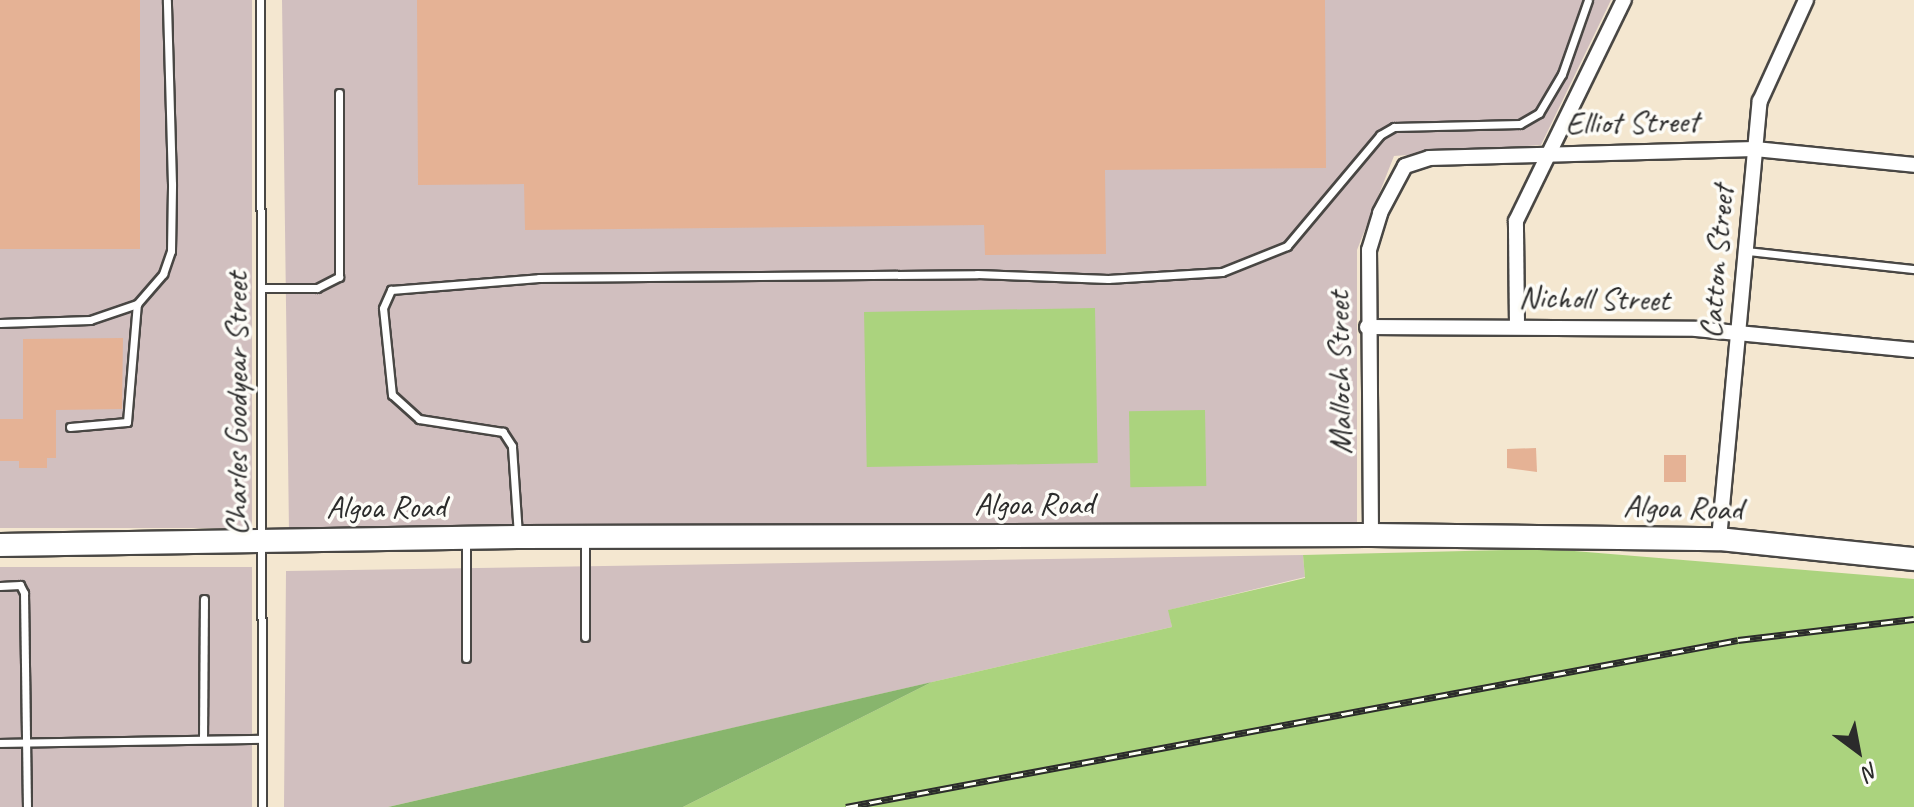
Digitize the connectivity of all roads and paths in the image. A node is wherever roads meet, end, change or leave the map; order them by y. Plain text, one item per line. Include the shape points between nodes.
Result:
1 (167, 0) edge
2 (260, 0) edge
3 (1588, 0) edge
4 (1624, 0) edge
5 (1806, 0) edge
6 (339, 93) dead end
7 (1755, 149) junction
8 (1548, 152) junction
9 (1914, 165) edge
10 (1380, 213) joint
11 (1747, 251) junction
12 (1914, 269) edge
13 (261, 288) junction
14 (137, 304) junction
15 (0, 323) edge
16 (1517, 325) junction
17 (1367, 327) junction
18 (1740, 332) junction
19 (1914, 350) edge
20 (70, 427) dead end
21 (0, 533) edge
22 (1371, 535) junction
23 (518, 537) junction
24 (585, 537) junction
25 (262, 539) junction
26 (466, 539) junction
27 (1719, 539) junction
28 (154, 540) junction
29 (0, 545) edge
30 (1914, 559) edge
31 (0, 586) edge
32 (204, 599) dead end
33 (585, 637) dead end
34 (466, 658) dead end
35 (203, 739) junction
36 (262, 739) junction
37 (23, 742) junction
38 (0, 743) edge
39 (27, 807) edge
40 (262, 807) edge

1 - 14 lane via 171,251 163,274
2 - 13 lane, Charles Goodyear Street
3 - 23 lane via 1562,74 1539,113 1520,124 1394,127 1380,135 1287,246 1222,272 1108,279 977,274 539,278 391,290 383,308 392,395 419,419 496,429 509,438
4 - 8 street
5 - 7 street, Catton Street via 1764,90
6 - 13 lane via 339,277 317,288
7 - 8 street, Elliot Street
7 - 9 street, Elliot Street
7 - 11 street, Catton Street
8 - 10 street, Elliot Street via 1414,162 1398,176
8 - 16 street via 1514,229
10 - 17 street, Malloch Street via 1370,240
11 - 12 lane
11 - 18 street, Catton Street
13 - 25 lane, Charles Goodyear Street
14 - 15 lane via 90,320
14 - 20 lane via 127,422
16 - 17 street, Nicholl Street
16 - 18 street, Nicholl Street
17 - 22 street, Malloch Street
18 - 19 street, Nicholl Street
18 - 27 street, Catton Street
21 - 28 street, Algoa Road via 139,533
22 - 24 street, Algoa Road
22 - 27 street, Algoa Road
23 - 24 street, Algoa Road
23 - 26 street, Algoa Road
24 - 33 lane
25 - 26 street, Algoa Road
25 - 28 street, Algoa Road
25 - 36 lane, Charles Goodyear Street
26 - 34 lane
27 - 30 street, Algoa Road
28 - 29 street, Algoa Road
31 - 37 lane via 20,585 24,593
32 - 35 lane
35 - 36 lane
35 - 37 lane
36 - 40 lane, Charles Goodyear Street
37 - 38 lane
37 - 39 lane

